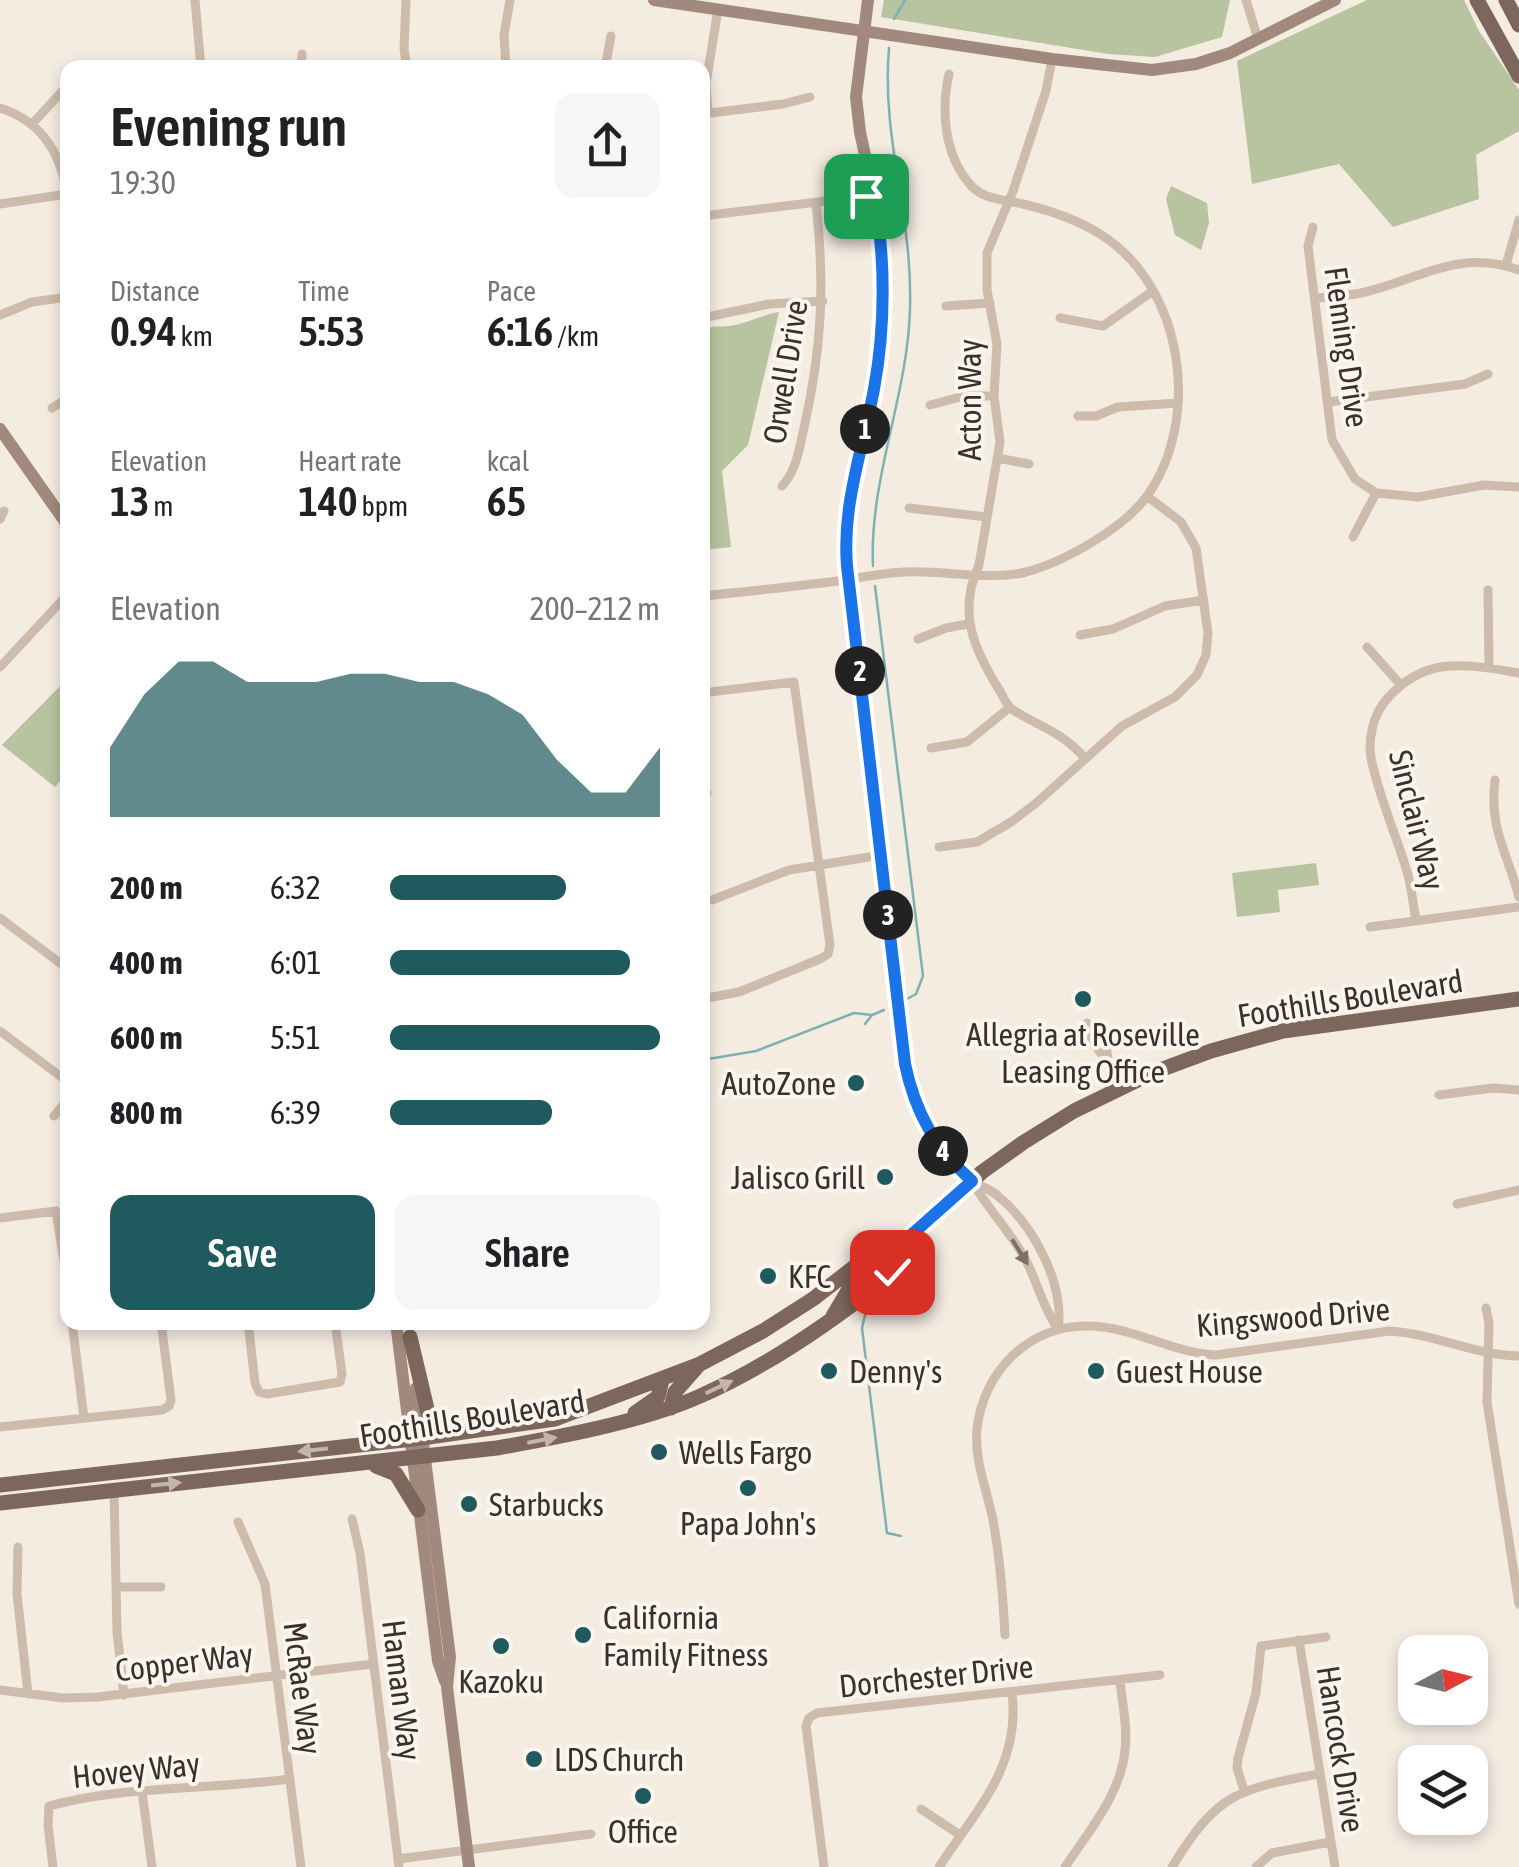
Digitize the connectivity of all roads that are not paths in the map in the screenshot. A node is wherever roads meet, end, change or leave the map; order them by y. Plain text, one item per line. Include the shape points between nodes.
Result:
1 (195, 0) edge
2 (406, 0) edge
3 (510, 0) edge
4 (654, 0) edge
5 (868, 0) edge
6 (1246, 0) edge
7 (1335, 0) edge
8 (1477, 0) edge
9 (1506, 0) edge
10 (718, 9) junction
11 (1519, 25) edge
12 (864, 32) junction
13 (610, 36) dead end
14 (1258, 38) junction
15 (302, 54) dead end
16 (1052, 59) junction
17 (200, 60) edge
18 (302, 60) edge
19 (406, 60) edge
20 (506, 60) edge
21 (606, 60) edge
22 (710, 60) edge
23 (949, 74) dead end
24 (1519, 76) edge
25 (60, 94) edge
26 (810, 97) dead end
27 (0, 108) edge
28 (710, 113) edge
29 (32, 124) junction
30 (60, 161) edge
31 (875, 195) junction
32 (60, 198) edge
33 (816, 202) junction
34 (1008, 202) junction
35 (0, 204) edge
36 (710, 215) edge
37 (1519, 220) edge
38 (1312, 226) dead end
39 (1506, 265) junction
40 (1519, 270) edge
41 (1154, 291) junction
42 (60, 298) edge
43 (1314, 298) junction
44 (823, 301) junction
45 (990, 303) junction
46 (946, 306) dead end
47 (0, 315) edge
48 (710, 316) edge
49 (1060, 318) dead end
50 (1488, 374) dead end
51 (994, 396) junction
52 (1328, 402) junction
53 (60, 403) edge
54 (1178, 403) junction
55 (930, 406) dead end
56 (52, 408) dead end
57 (1078, 416) dead end
58 (0, 429) edge
59 (997, 458) junction
60 (1030, 464) dead end
61 (782, 486) dead end
62 (1519, 488) edge
63 (1376, 493) junction
64 (1147, 496) junction
65 (910, 508) dead end
66 (60, 515) edge
67 (987, 517) junction
68 (1353, 537) dead end
69 (975, 574) junction
70 (849, 579) junction
71 (1488, 590) dead end
72 (710, 595) edge
73 (1204, 600) junction
74 (60, 603) edge
75 (968, 624) junction
76 (1080, 635) dead end
77 (918, 639) dead end
78 (0, 646) edge
79 (1368, 647) dead end
80 (10, 656) junction
81 (0, 668) edge
82 (1489, 668) junction
83 (1519, 672) edge
84 (1400, 684) junction
85 (710, 692) edge
86 (1009, 708) junction
87 (931, 748) dead end
88 (1085, 758) junction
89 (1496, 780) dead end
90 (939, 847) dead end
91 (881, 855) junction
92 (820, 863) junction
93 (1519, 897) edge
94 (712, 900) dead end
95 (1519, 907) edge
96 (0, 918) edge
97 (1416, 920) junction
98 (1370, 927) dead end
99 (60, 962) edge
100 (710, 997) edge
101 (1519, 999) edge
102 (1087, 1023) dead end
103 (0, 1031) edge
104 (60, 1076) edge
105 (1118, 1088) junction
106 (1519, 1090) edge
107 (1439, 1095) dead end
108 (60, 1108) edge
109 (54, 1116) dead end
110 (972, 1181) junction
111 (1519, 1190) edge
112 (1458, 1204) dead end
113 (0, 1218) edge
114 (60, 1236) edge
115 (892, 1252) junction
116 (848, 1272) junction
117 (1486, 1308) dead end
118 (828, 1324) junction
119 (1058, 1328) junction
120 (73, 1330) edge
121 (162, 1330) edge
122 (249, 1330) edge
123 (336, 1330) edge
124 (397, 1330) edge
125 (409, 1330) edge
126 (1488, 1354) junction
127 (1519, 1356) edge
128 (700, 1364) junction
129 (662, 1380) junction
130 (671, 1408) junction
131 (84, 1418) junction
132 (627, 1418) junction
133 (0, 1427) edge
134 (468, 1433) junction
135 (416, 1439) junction
136 (418, 1459) junction
137 (372, 1464) junction
138 (0, 1485) edge
139 (114, 1490) junction
140 (0, 1503) edge
141 (418, 1510) junction
142 (352, 1519) dead end
143 (238, 1522) dead end
144 (18, 1547) dead end
145 (160, 1586) dead end
146 (117, 1587) junction
147 (1519, 1604) edge
148 (1006, 1635) dead end
149 (1326, 1637) dead end
150 (1299, 1640) junction
151 (374, 1664) junction
152 (275, 1676) junction
153 (1160, 1676) dead end
154 (1120, 1680) junction
155 (447, 1687) junction
156 (0, 1690) edge
157 (1012, 1692) junction
158 (28, 1694) junction
159 (124, 1694) junction
160 (1319, 1774) junction
161 (289, 1780) junction
162 (1244, 1790) junction
163 (142, 1792) junction
164 (921, 1808) dead end
165 (591, 1834) dead end
166 (960, 1835) junction
167 (1330, 1842) junction
168 (466, 1850) junction
169 (398, 1863) edge
170 (53, 1867) edge
171 (152, 1867) edge
172 (300, 1867) edge
173 (469, 1867) edge
174 (824, 1867) edge
175 (939, 1867) edge
176 (1066, 1867) edge
177 (1172, 1867) edge
178 (1256, 1867) edge
179 (1335, 1867) edge

1 - 17 street
2 - 19 street
3 - 20 street
4 - 10 street
5 - 12 street
6 - 14 street
7 - 14 street
8 - 24 main road
9 - 11 main road
10 - 12 street
10 - 22 street
12 - 16 street
12 - 31 street via 857,116
13 - 21 street
14 - 16 street via 1169,69
15 - 18 street
16 - 34 street, Acton Way
23 - 34 street via 944,120 960,168 973,188
25 - 29 street
26 - 28 street
27 - 29 street
29 - 30 street
31 - 33 street
31 - 70 street via 884,283 881,350 846,520
32 - 35 street
33 - 36 street
33 - 44 street, Orwell Drive
34 - 41 street via 1100,234
34 - 45 street, Acton Way via 987,253
37 - 39 street
38 - 43 street, Fleming Drive
39 - 40 street
39 - 43 street via 1471,260 1360,293
41 - 49 street via 1103,326
41 - 54 street via 1177,362
42 - 47 street
43 - 52 street, Fleming Drive
44 - 48 street
44 - 61 street, Orwell Drive via 812,391 795,466
45 - 46 street
45 - 51 street, Acton Way via 997,344
50 - 52 street via 1465,384
51 - 55 street
51 - 59 street, Acton Way
52 - 63 street, Fleming Drive via 1332,440 1355,478
53 - 56 street
54 - 57 street
54 - 64 street via 1173,442
58 - 66 street
59 - 60 street
59 - 67 street, Acton Way
62 - 63 street via 1473,486 1418,498
63 - 68 street
64 - 69 street via 1110,530 1035,569
64 - 73 street via 1193,539
65 - 67 street
67 - 69 street, Acton Way
69 - 70 street
69 - 75 street, Acton Way
70 - 72 street
70 - 91 street
71 - 82 street
73 - 76 street
73 - 88 street via 1207,644 1190,684
74 - 80 street
75 - 77 street
75 - 86 street, Acton Way
78 - 80 street
79 - 84 street
80 - 81 street
82 - 83 street
82 - 84 street via 1424,669
84 - 97 street, Sinclair Way via 1380,708 1370,755
85 - 92 street via 794,682
86 - 87 street via 967,742
86 - 88 street via 1065,737
88 - 90 street via 1036,804 977,842
89 - 93 street via 1496,832
91 - 92 street
91 - 110 street via 911,1092 930,1133
92 - 94 street
92 - 100 street via 828,954
95 - 97 street
96 - 99 street
97 - 98 street
101 - 105 main road, Foothills Boulevard via 1283,1031
102 - 105 street
103 - 104 street
105 - 110 main road, Foothills Boulevard
106 - 107 street
108 - 109 street
110 - 115 main road, Foothills Boulevard
110 -> 119 street via 1023,1255
110 - 119 street via 998,1196 1036,1244 1061,1311
111 - 112 street
113 - 114 street via 56,1211
115 - 116 main road, Foothills Boulevard via 871,1254
115 - 118 main road, Foothills Boulevard via 887,1278
116 - 118 main road via 849,1289
116 - 128 main road, Foothills Boulevard via 781,1320
117 - 126 street
130 -> 118 main road, Foothills Boulevard via 734,1380
119 - 126 street, Kingswood Drive via 1110,1328 1190,1354 1390,1331
119 - 148 street via 997,1371 976,1431
120 - 131 street
121 - 131 street via 169,1406
122 - 123 street via 255,1383 267,1394 340,1382
124 - 135 street
125 - 134 main road via 428,1413
125 - 135 street
126 - 127 street, Kingswood Drive
126 - 147 street via 1489,1420
128 - 129 main road, Foothills Boulevard
128 - 130 main road via 675,1392
129 - 132 main road via 658,1397
129 - 134 main road, Foothills Boulevard via 555,1419
130 - 132 main road, Foothills Boulevard
131 - 133 street
136 -> 132 main road, Foothills Boulevard via 560,1437
134 - 135 main road, Foothills Boulevard
135 - 136 street
135 -> 138 main road, Foothills Boulevard
136 - 137 main road, Foothills Boulevard
136 - 141 street
136 - 155 street via 450,1657
139 -> 137 main road, Foothills Boulevard
137 - 141 main road via 396,1474
139 - 140 main road, Foothills Boulevard
139 - 146 street
141 - 155 street
142 - 151 street, Haman Way
143 - 152 street, McRae Way via 266,1584
144 - 158 street
145 - 146 street
146 - 159 street
149 - 150 street
150 - 160 street, Hancock Drive
150 - 162 street via 1261,1646 1238,1758
151 - 152 street, Copper Way
151 - 169 street, Haman Way
152 - 159 street, Copper Way
152 - 161 street, McRae Way
153 - 154 street, Dorchester Drive
154 - 157 street, Dorchester Drive
154 - 176 street via 1123,1766
155 - 168 street
156 - 158 street, Copper Way
157 - 166 street via 1009,1755
157 - 174 street, Dorchester Drive via 809,1718
158 - 159 street, Copper Way
160 - 162 street
160 - 167 street, Hancock Drive
161 - 163 street, Hovey Way
161 - 172 street, McRae Way
162 - 177 street via 1208,1816
163 - 170 street, Hovey Way via 49,1806
163 - 171 street
164 - 166 street
165 - 168 street
166 - 175 street
167 - 178 street via 1272,1853
167 - 179 street, Hancock Drive
168 - 169 street
168 - 173 street

